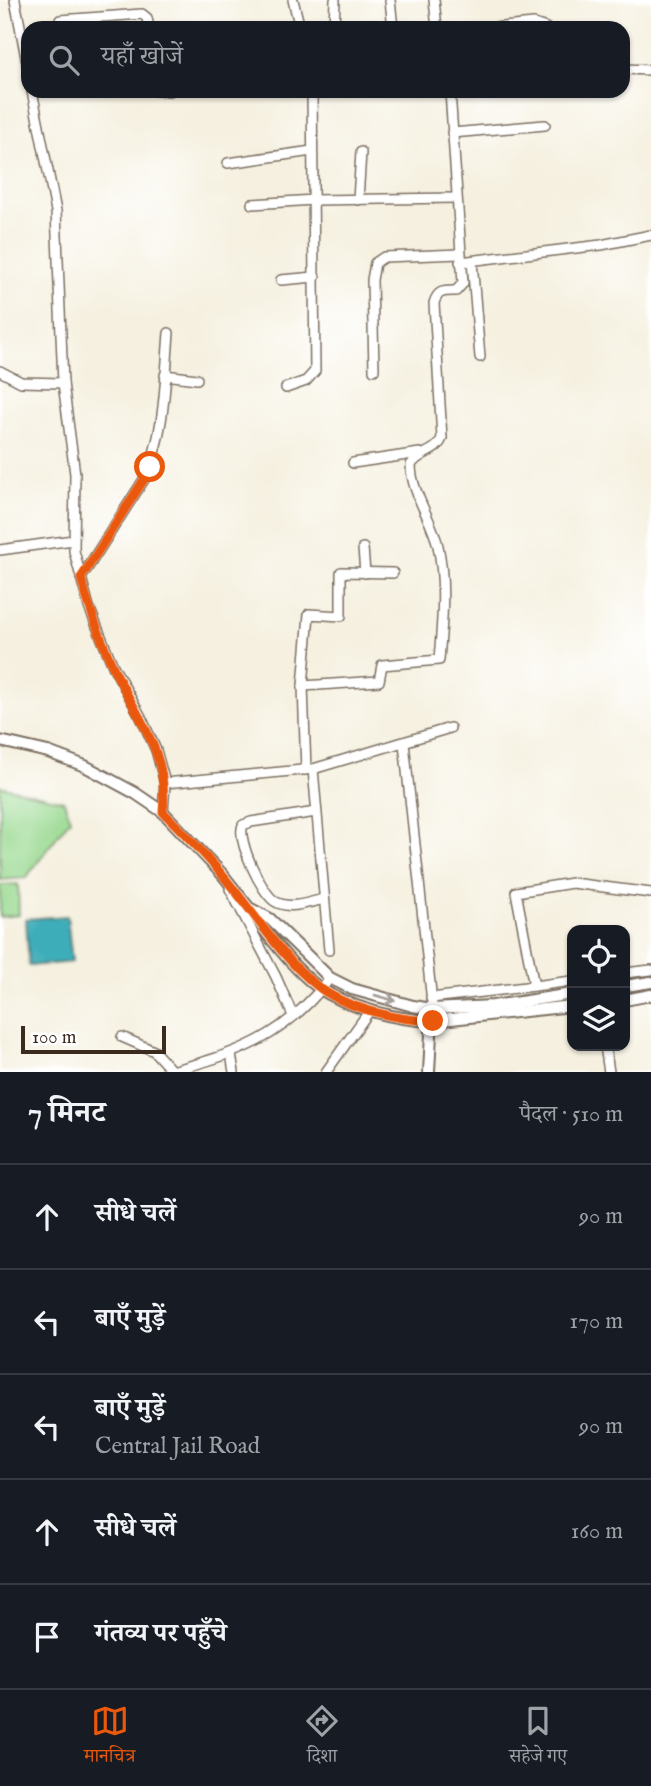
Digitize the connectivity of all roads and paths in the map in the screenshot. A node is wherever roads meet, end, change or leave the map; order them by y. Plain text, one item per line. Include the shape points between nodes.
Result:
1 (15, 0) edge
2 (293, 0) edge
3 (335, 0) edge
4 (390, 0) edge
5 (434, 0) edge
6 (60, 20) dead end
7 (148, 21) edge
8 (298, 21) edge
9 (334, 21) edge
10 (392, 21) edge
11 (436, 21) edge
12 (21, 31) edge
13 (630, 69) edge
14 (651, 69) edge
15 (33, 98) edge
16 (312, 98) edge
17 (450, 98) edge
18 (545, 125) dead end
19 (452, 132) junction
20 (312, 150) junction
21 (361, 152) dead end
22 (228, 163) dead end
23 (456, 198) junction
24 (314, 200) junction
25 (358, 200) junction
26 (252, 204) dead end
27 (651, 235) edge
28 (460, 258) junction
29 (472, 261) junction
30 (315, 277) junction
31 (281, 280) dead end
32 (169, 333) dead end
33 (481, 357) dead end
34 (374, 370) dead end
35 (0, 372) edge
36 (166, 375) junction
37 (197, 379) dead end
38 (63, 383) junction
39 (286, 388) dead end
40 (422, 452) junction
41 (353, 463) dead end
42 (73, 540) junction
43 (363, 548) dead end
44 (0, 550) edge
45 (365, 573) junction
46 (393, 573) dead end
47 (81, 578) junction
48 (303, 686) junction
49 (450, 728) dead end
50 (0, 741) edge
51 (404, 743) junction
52 (309, 770) junction
53 (164, 783) junction
54 (163, 812) junction
55 (316, 812) junction
56 (223, 875) junction
57 (651, 893) edge
58 (324, 899) junction
59 (249, 908) junction
60 (329, 950) dead end
61 (651, 970) edge
62 (630, 973) edge
63 (330, 978) junction
64 (567, 982) edge
65 (651, 982) edge
66 (630, 985) edge
67 (534, 986) junction
68 (321, 989) junction
69 (567, 994) edge
70 (651, 995) edge
71 (630, 999) edge
72 (567, 1006) edge
73 (432, 1009) junction
74 (370, 1010) junction
75 (293, 1016) junction
76 (122, 1037) dead end
77 (606, 1051) edge
78 (231, 1054) junction
79 (170, 1071) edge
80 (234, 1072) edge
81 (326, 1072) edge
82 (429, 1072) edge
83 (609, 1072) edge

1 - 12 street
2 - 8 street
3 - 9 street
4 - 10 street
5 - 11 street
6 - 7 street via 142,14
13 - 14 street
15 - 38 street via 56,211
16 - 20 street
17 - 19 street
18 - 19 street
19 - 23 street
20 - 22 street
20 - 24 street
21 - 25 street
23 - 25 street
23 - 28 street
24 - 25 street
24 - 26 street
24 - 30 street
27 - 29 street
28 - 29 street
28 - 34 street via 384,257 375,263
28 - 40 street via 463,284 456,292 442,291 434,303 442,438 433,450
29 - 33 street
30 - 31 street
30 - 39 street via 316,371 306,381
32 - 36 street
35 - 38 street via 21,382
36 - 37 street
36 - 47 street via 150,467
38 - 42 street via 75,474
40 - 41 street
40 - 48 street via 413,460 411,470 439,549 443,618 439,660 382,665 379,681
42 - 44 street
42 - 47 street
43 - 45 street
45 - 46 street
45 - 48 street via 341,572 341,616 309,614
47 - 53 street via 113,666 150,734
48 - 52 street
49 - 51 street
50 - 54 street via 76,763
51 - 52 street
51 - 73 street
52 - 53 street
52 - 55 street
53 - 54 street
54 - 56 street
55 - 58 street
55 - 58 street via 251,822 240,830 267,895 294,906
56 - 59 street
56 - 75 street
57 - 67 street via 572,883 516,892
58 - 60 street
59 - 63 street via 270,919
59 - 68 street
61 - 62 street
63 - 68 street
63 -> 73 street via 352,989
64 - 67 street
65 - 66 street
67 - 73 street
68 - 74 street
68 - 75 street
69 - 73 street via 493,1006
70 - 71 street
72 - 73 street
73 - 74 street via 412,1020
73 - 82 street
74 - 81 street
75 - 78 street via 260,1042
76 - 79 street via 154,1051
77 - 83 street
78 - 79 street
78 - 80 street

